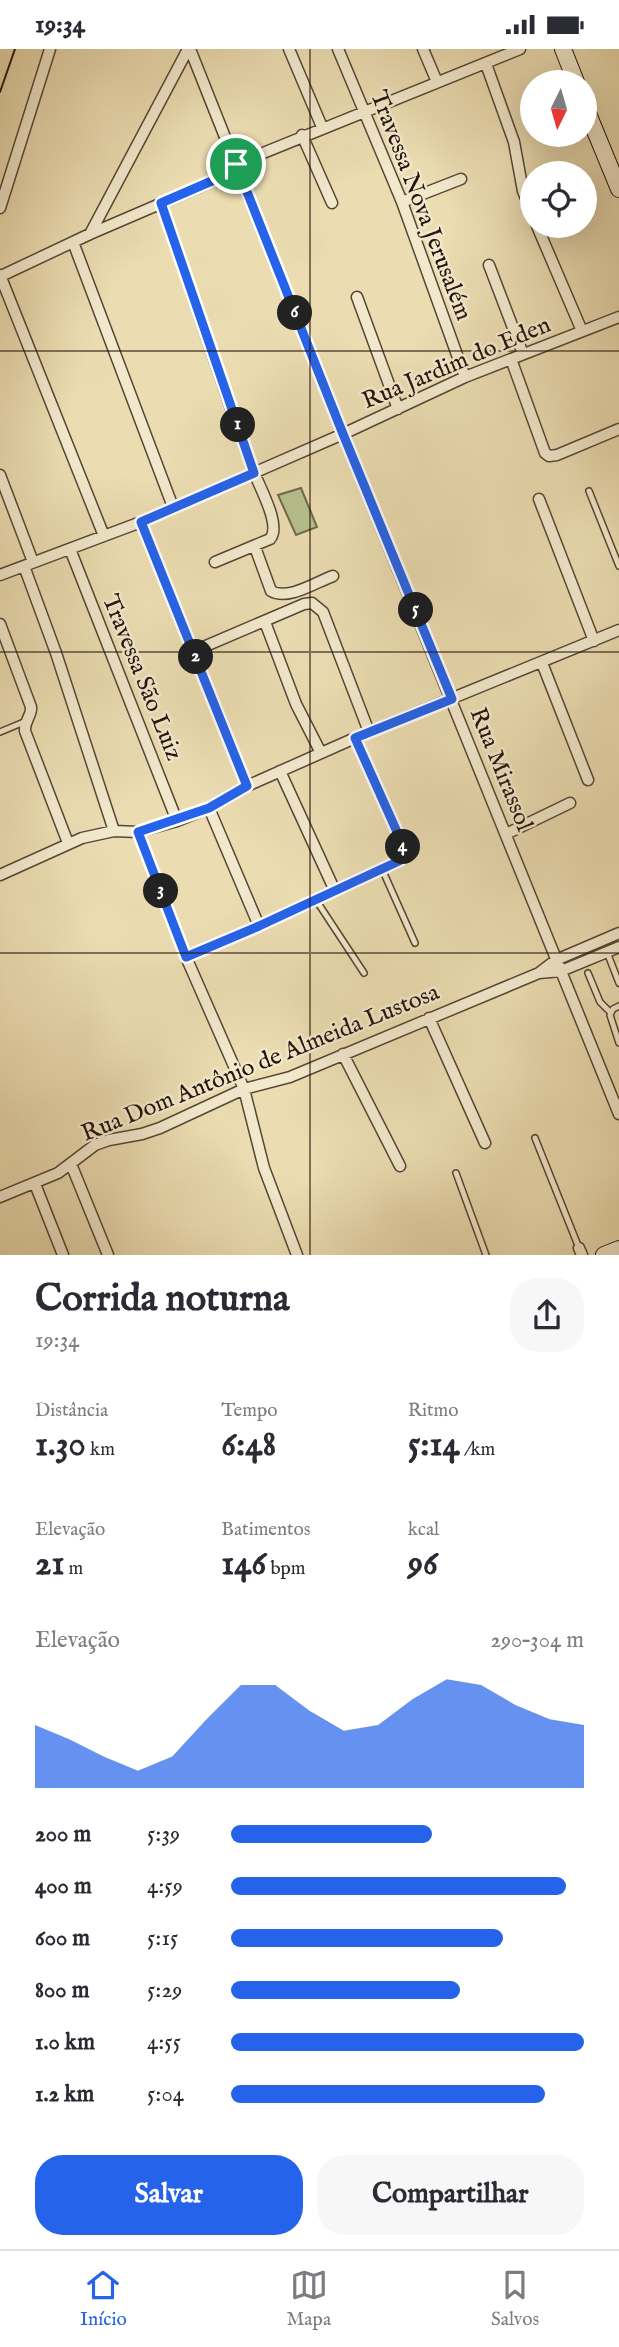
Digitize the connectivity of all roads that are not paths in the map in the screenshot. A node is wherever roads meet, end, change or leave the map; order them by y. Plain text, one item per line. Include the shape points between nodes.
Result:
1 (50, 49) edge
2 (189, 49) edge
3 (289, 49) edge
4 (338, 49) edge
5 (423, 49) edge
6 (520, 49) edge
7 (562, 49) edge
8 (502, 52) edge
9 (486, 64) junction
10 (571, 70) edge
11 (437, 82) junction
12 (364, 111) junction
13 (322, 127) junction
14 (597, 134) edge
15 (302, 135) junction
16 (236, 164) junction
17 (520, 175) edge
18 (461, 179) dead end
19 (617, 180) edge
20 (402, 202) junction
21 (161, 203) junction
22 (332, 203) dead end
23 (0, 208) edge
24 (90, 234) junction
25 (542, 238) edge
26 (73, 242) junction
27 (489, 265) dead end
28 (1, 275) edge
29 (357, 297) dead end
30 (619, 317) edge
31 (582, 331) junction
32 (523, 354) junction
33 (511, 359) junction
34 (465, 377) junction
35 (398, 409) junction
36 (619, 429) edge
37 (343, 434) junction
38 (254, 473) junction
39 (0, 475) edge
40 (589, 491) dead end
41 (539, 499) dead end
42 (173, 507) junction
43 (141, 522) junction
44 (103, 536) junction
45 (255, 547) junction
46 (70, 549) junction
47 (215, 562) dead end
48 (29, 564) junction
49 (619, 566) edge
50 (0, 575) edge
51 (333, 576) dead end
52 (265, 622) junction
53 (0, 624) edge
54 (619, 630) edge
55 (594, 641) junction
56 (194, 651) junction
57 (542, 663) junction
58 (452, 699) junction
59 (24, 722) junction
60 (0, 732) edge
61 (369, 732) junction
62 (355, 738) junction
63 (321, 753) junction
64 (280, 771) junction
65 (588, 780) dead end
66 (247, 786) junction
67 (570, 803) dead end
68 (209, 808) junction
69 (177, 821) junction
70 (114, 831) junction
71 (138, 832) junction
72 (506, 834) junction
73 (68, 843) junction
74 (382, 869) junction
75 (0, 875) edge
76 (335, 891) junction
77 (316, 900) junction
78 (259, 926) junction
79 (619, 933) edge
80 (415, 943) dead end
81 (619, 947) edge
82 (607, 952) junction
83 (186, 957) junction
84 (556, 960) junction
85 (561, 971) junction
86 (589, 972) dead end
87 (364, 973) dead end
88 (539, 973) junction
89 (619, 983) edge
90 (619, 1006) edge
91 (610, 1012) junction
92 (429, 1018) junction
93 (619, 1043) edge
94 (344, 1053) junction
95 (244, 1089) junction
96 (619, 1114) edge
97 (535, 1138) dead end
98 (485, 1143) dead end
99 (71, 1164) junction
100 (400, 1166) dead end
101 (456, 1173) dead end
102 (35, 1184) junction
103 (0, 1197) edge
104 (619, 1249) edge
105 (581, 1252) edge
106 (63, 1255) edge
107 (108, 1255) edge
108 (297, 1255) edge
109 (486, 1255) edge
110 (604, 1255) edge

1 - 23 street
2 - 16 street, Rua Mirassol
2 - 24 street
3 - 13 street
4 - 12 street, Travessa Nova Jerusalém
5 - 11 street
6 - 8 street
7 - 10 main road
8 - 9 street
9 - 11 street
9 - 17 street via 514,142
11 - 12 street
12 - 13 street
12 - 20 street, Travessa Nova Jerusalém
13 - 15 street
14 - 19 main road
15 - 16 street
15 - 22 street
16 - 21 street via 221,177
16 - 37 street, Rua Mirassol
18 - 20 street
20 - 34 street, Travessa Nova Jerusalém
21 - 24 street
21 - 38 street
24 - 26 street
25 - 31 street
26 - 28 street
26 - 42 street
27 - 32 street
28 - 44 street
29 - 35 street
30 - 31 street, Rua Jardim do Eden
31 - 32 street, Rua Jardim do Eden
32 - 33 street, Rua Jardim do Eden
33 - 34 street, Rua Jardim do Eden
33 - 36 street via 549,456
34 - 35 street, Rua Jardim do Eden
35 - 37 street, Rua Jardim do Eden
37 - 38 street, Rua Jardim do Eden
37 - 58 street, Rua Mirassol
38 - 42 street, Rua Jardim do Eden
38 - 45 street via 275,530 270,540
39 - 48 street
40 - 49 lane
41 - 55 street
42 - 43 street, Rua Jardim do Eden
43 - 44 street, Rua Jardim do Eden
43 - 56 street
44 - 46 street, Rua Jardim do Eden
45 - 47 street
45 - 51 street via 275,594 287,594
46 - 48 street, Rua Jardim do Eden
46 - 69 street, Travessa São Luiz
48 - 50 street, Rua Jardim do Eden
48 - 70 street
52 - 56 street
52 - 61 street via 304,604 312,603 323,612
52 - 63 street
53 - 59 street via 31,707
54 - 55 street
55 - 57 street
56 - 66 street
57 - 58 street
57 - 65 street
58 - 61 street
58 - 72 street, Rua Mirassol
59 - 60 lane
59 - 73 street
61 - 62 street
62 - 63 street
62 - 74 street via 403,849 399,861
63 - 64 street
64 - 66 street
64 - 76 street
66 - 68 street
67 - 72 street
68 - 69 street
68 - 78 street
69 - 71 street
70 - 71 street
70 - 73 street
71 - 83 street
72 - 84 street, Rua Mirassol
73 - 75 street
74 - 76 street
74 - 80 lane
76 - 77 street
77 - 78 street
77 - 87 lane
78 - 83 street
79 - 84 street, Rua Dom Antônio de Almeida Lustosa
81 - 82 street, Rua Dom Antônio de Almeida Lustosa
82 - 85 street, Rua Dom Antônio de Almeida Lustosa
82 - 89 lane
83 - 95 street
84 - 85 street, Rua Mirassol
84 - 88 street, Rua Dom Antônio de Almeida Lustosa
85 - 88 street, Rua Dom Antônio de Almeida Lustosa
85 - 96 street, Rua Mirassol
86 - 91 lane via 600,1002
88 - 92 street, Rua Dom Antônio de Almeida Lustosa
90 - 91 lane
91 - 93 lane
92 - 94 street, Rua Dom Antônio de Almeida Lustosa
92 - 98 street
94 - 95 street, Rua Dom Antônio de Almeida Lustosa via 276,1082
94 - 100 street
95 - 99 street, Rua Dom Antônio de Almeida Lustosa via 160,1128 95,1146
95 - 108 street via 264,1168
97 - 105 lane
99 - 102 street, Rua Dom Antônio de Almeida Lustosa
99 - 107 street
101 - 109 lane
102 - 103 street, Rua Dom Antônio de Almeida Lustosa
102 - 106 street
104 - 110 main road

